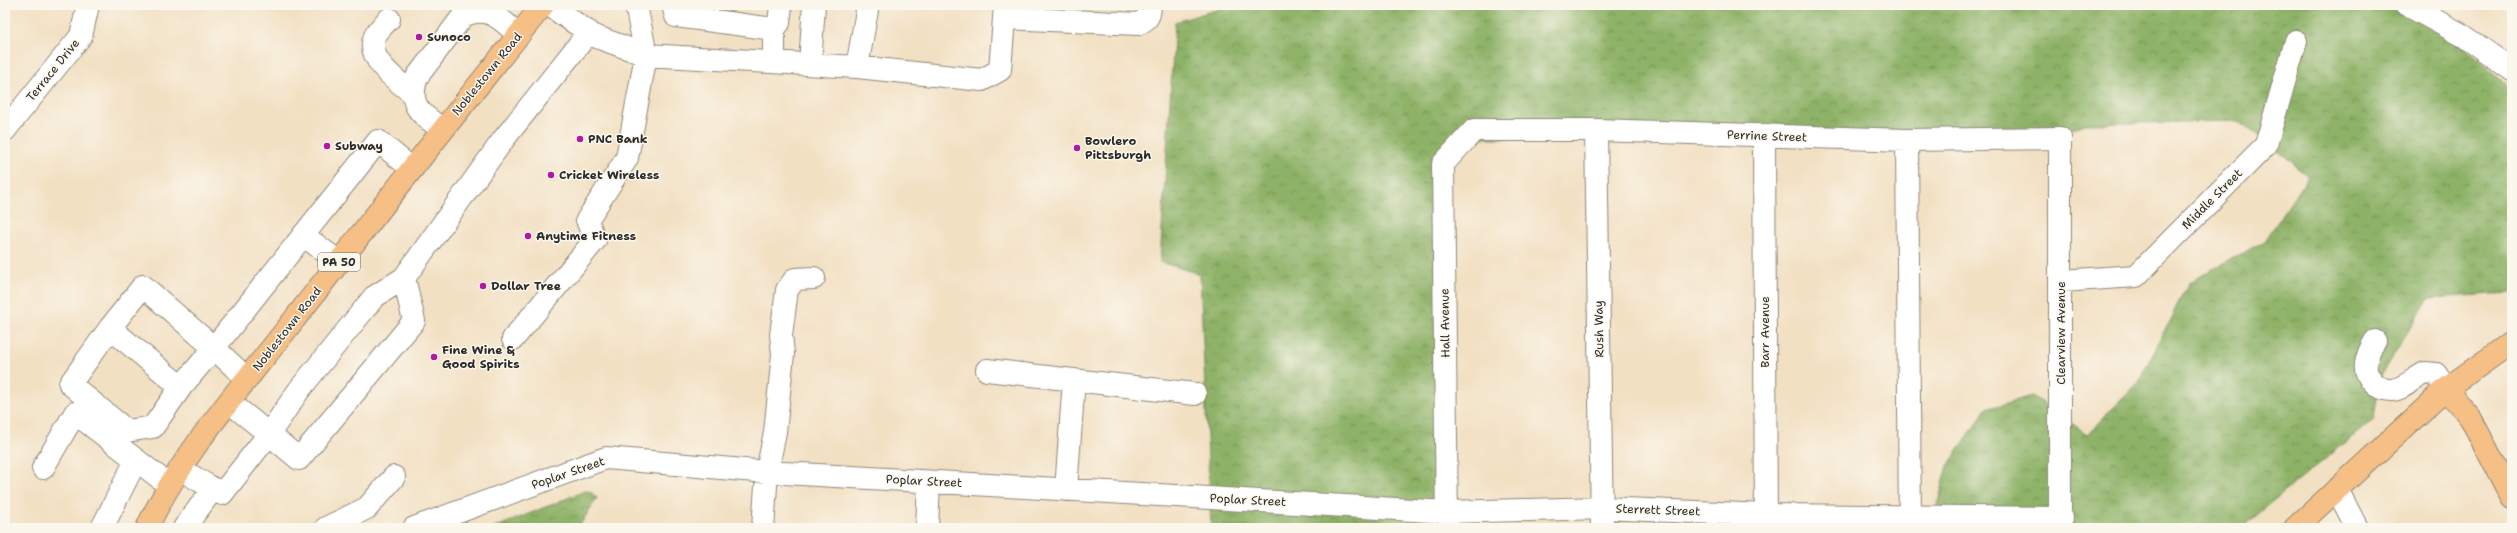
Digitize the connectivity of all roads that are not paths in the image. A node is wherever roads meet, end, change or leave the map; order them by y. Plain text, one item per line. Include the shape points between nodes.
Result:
1 (88, 5) edge
2 (543, 5) edge
3 (549, 5) edge
4 (636, 5) edge
5 (673, 5) edge
6 (781, 5) edge
7 (814, 5) edge
8 (868, 5) edge
9 (1150, 5) edge
10 (2407, 5) edge
11 (1004, 12) edge
12 (389, 19) dead end
13 (774, 29) junction
14 (589, 32) junction
15 (519, 35) junction
16 (2296, 41) dead end
17 (646, 55) junction
18 (774, 62) junction
19 (810, 64) junction
20 (857, 66) junction
21 (2512, 70) edge
22 (414, 94) junction
23 (442, 129) junction
24 (5, 130) edge
25 (1474, 130) joint
26 (1596, 130) junction
27 (1764, 136) junction
28 (2060, 138) joint
29 (1907, 140) junction
30 (411, 168) junction
31 (303, 236) junction
32 (339, 262) junction
33 (404, 278) junction
34 (814, 278) dead end
35 (2061, 281) junction
36 (110, 328) junction
37 (513, 339) dead end
38 (2375, 341) dead end
39 (2512, 342) edge
40 (214, 348) junction
41 (986, 370) dead end
42 (247, 380) junction
43 (1074, 380) junction
44 (181, 387) junction
45 (2446, 389) junction
46 (1195, 394) dead end
47 (229, 402) junction
48 (269, 434) junction
49 (136, 460) junction
50 (43, 468) dead end
51 (766, 472) junction
52 (175, 477) junction
53 (394, 477) dead end
54 (929, 482) junction
55 (212, 488) junction
56 (2337, 489) junction
57 (1066, 490) junction
58 (2512, 498) edge
59 (1602, 518) edge
60 (1447, 520) edge
61 (1766, 522) edge
62 (1910, 523) edge
63 (2061, 523) edge
64 (102, 528) edge
65 (147, 528) edge
66 (184, 528) edge
67 (326, 528) edge
68 (414, 528) edge
69 (763, 528) edge
70 (927, 528) edge
71 (2295, 528) edge
72 (2357, 528) edge

1 - 24 street, Terrace Drive via 81,36
2 - 15 main road, Noblestown Road / PA 50
3 - 14 street
4 - 17 street
5 - 13 street via 676,16
6 - 13 street via 779,23
7 - 19 street
8 - 20 street
9 - 11 street via 1150,14 1146,20 1138,24
10 - 21 street via 2464,36
11 - 20 street via 1000,70 982,80
12 - 22 street via 375,36 374,51 389,74
13 - 18 street
14 - 17 street
14 - 33 street via 503,140
15 - 22 street via 492,14 474,12 464,16 417,77
15 - 23 main road, Noblestown Road / PA 50
16 - 35 street, Middle Street via 2266,145 2136,276
17 - 18 street
17 - 37 street via 627,158 587,220 595,240
18 - 19 street
19 - 20 street
22 - 23 street via 419,113
23 - 30 main road, Noblestown Road / PA 50
25 - 26 street, Perrine Street
25 - 60 street, Hall Avenue via 1443,164
26 - 27 street, Perrine Street
26 - 59 street, Rush Way
27 - 29 street, Perrine Street
27 - 61 street, Barr Avenue
28 - 29 street, Perrine Street
28 - 35 street, Clearview Avenue
29 - 62 street
30 - 31 street via 378,141
30 - 32 main road, Noblestown Road / PA 50
31 - 32 street
31 - 40 street
32 - 42 main road, Noblestown Road / PA 50
33 - 48 street via 374,297 299,390
33 - 48 street via 414,321 299,458
34 - 51 street via 795,279 787,290 781,335 783,354 775,432
35 - 63 street, Clearview Avenue
36 - 40 street via 143,286
36 - 44 street
36 - 44 street via 70,384 75,389 127,431 153,427
38 - 45 street via 2368,353 2365,366 2371,379 2379,387 2398,389 2425,372 2436,374
39 - 45 main road
40 - 42 street
40 - 44 street
41 - 43 street
42 - 47 main road, Noblestown Road / PA 50
43 - 46 street
43 - 57 street
45 - 56 main road
45 - 58 main road via 2470,417
47 - 48 street
47 - 52 main road, Noblestown Road / PA 50
48 - 55 street via 222,494
49 - 50 street via 75,413
49 - 52 street
49 - 64 street
51 - 54 street, Poplar Street
51 - 68 street, Poplar Street via 606,458
51 - 69 street
52 - 55 street
52 - 65 main road, Noblestown Road / PA 50
53 - 67 street via 367,508
54 - 57 street, Poplar Street
54 - 70 street
55 - 66 street
56 - 71 main road
56 - 72 street
57 - 60 street, Poplar Street
59 - 60 street, Sterrett Street
59 - 61 street, Sterrett Street
61 - 62 street, Sterrett Street
62 - 63 street, Sterrett Street

